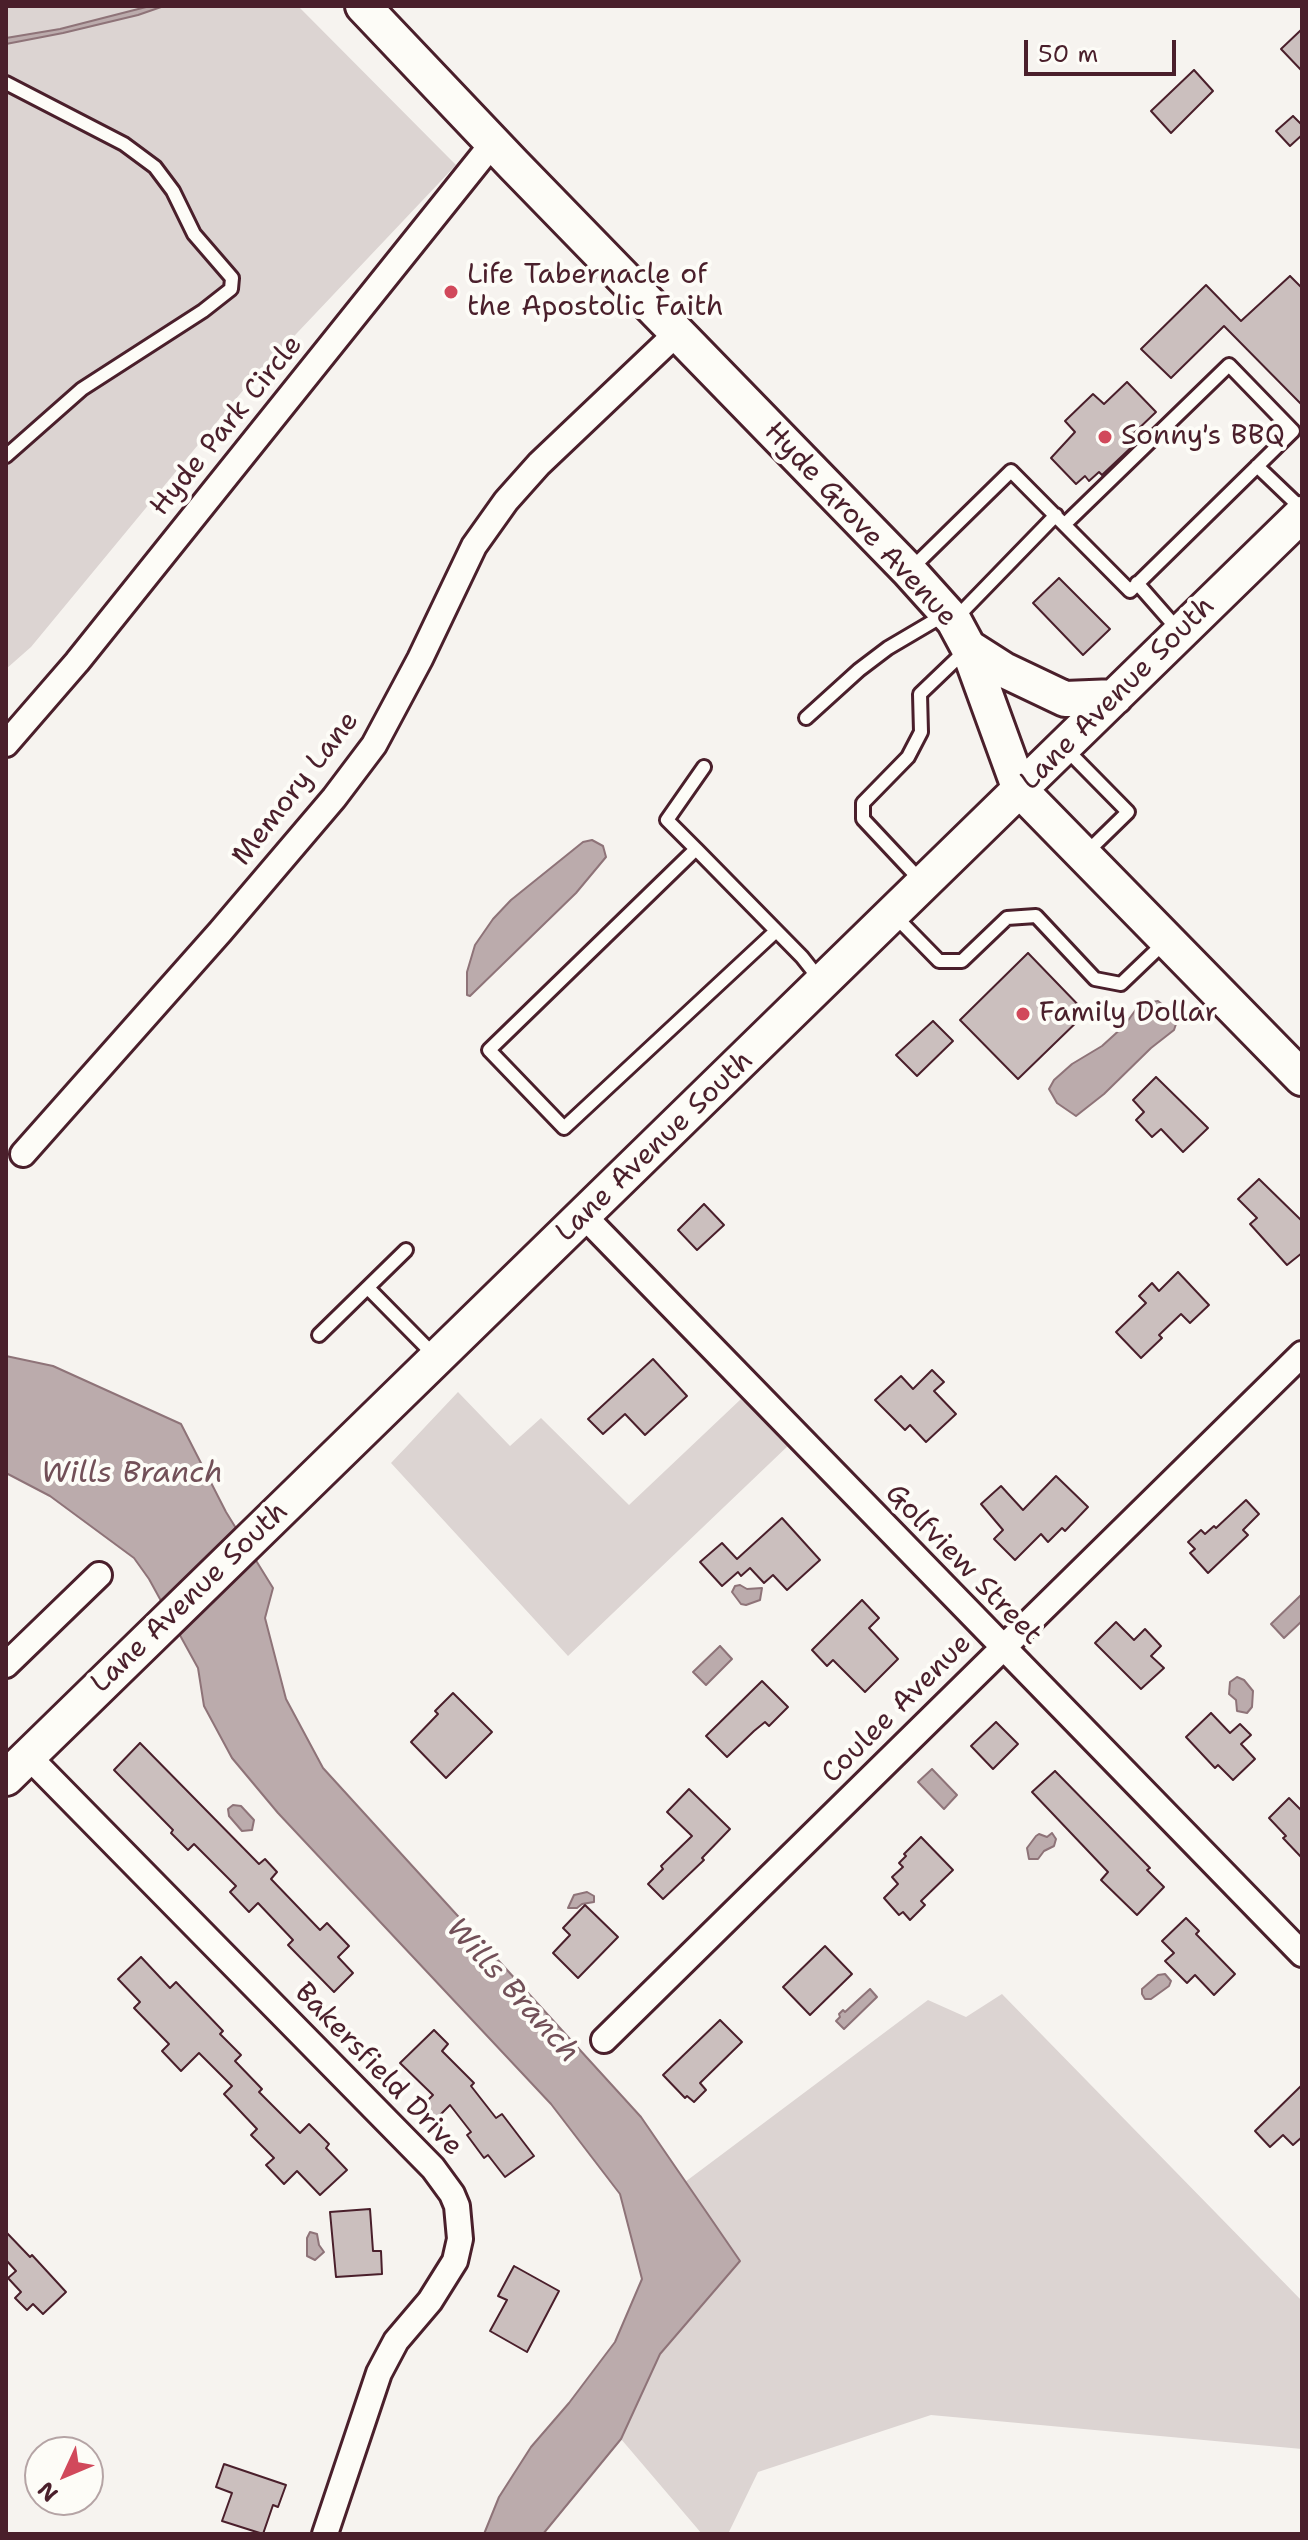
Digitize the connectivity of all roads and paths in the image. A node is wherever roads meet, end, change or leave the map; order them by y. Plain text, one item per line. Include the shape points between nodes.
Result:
1 (363, 6) edge
2 (6, 83) edge
3 (493, 143) junction
4 (677, 333) junction
5 (6, 456) edge
6 (1257, 466) junction
7 (1302, 511) edge
8 (1061, 519) junction
9 (909, 571) junction
10 (1137, 583) junction
11 (956, 627) junction
12 (1181, 632) junction
13 (1115, 697) junction
14 (806, 718) dead end
15 (6, 744) edge
16 (1064, 747) junction
17 (704, 767) dead end
18 (1020, 790) junction
19 (696, 849) junction
20 (1084, 856) junction
21 (924, 884) junction
22 (893, 914) junction
23 (776, 931) junction
24 (1167, 940) junction
25 (823, 983) junction
26 (1302, 1078) edge
27 (23, 1154) dead end
28 (584, 1216) junction
29 (406, 1250) dead end
30 (368, 1288) junction
31 (319, 1335) dead end
32 (1302, 1354) edge
33 (437, 1359) junction
34 (99, 1575) dead end
35 (1001, 1648) junction
36 (6, 1665) edge
37 (17, 1767) edge
38 (1302, 1954) edge
39 (604, 2040) dead end
40 (325, 2534) edge

1 - 3 main road, Hyde Grove Avenue
2 - 5 lane via 124,144 155,167 194,234 232,278 231,289 82,389
3 - 4 main road, Hyde Grove Avenue
3 - 15 street, Hyde Park Circle
4 - 9 main road, Hyde Grove Avenue
4 - 27 street, Memory Lane via 539,464 499,510 474,546 374,745 240,908
6 - 7 lane
6 - 8 lane via 1293,431 1229,365
6 - 10 lane
7 - 12 main road, Lane Avenue South
8 - 9 lane via 1011,471
8 - 10 lane via 1130,591
8 - 11 lane
9 - 11 main road, Hyde Grove Avenue
10 - 12 lane
11 - 13 main road via 1004,670 1065,699
11 - 14 lane via 901,640
11 - 18 main road, Hyde Grove Avenue
11 - 21 lane via 920,694 921,732 908,757 863,803 863,819
12 - 13 main road, Lane Avenue South
13 - 16 main road, Lane Avenue South
16 - 18 main road, Lane Avenue South
16 - 20 lane via 1128,812
17 - 19 lane via 667,820
18 - 20 main road, Hyde Grove Avenue
18 - 21 main road, Lane Avenue South
19 - 23 lane
19 - 23 lane via 489,1050 564,1128
20 - 24 main road, Hyde Grove Avenue
21 - 22 main road, Lane Avenue South
22 - 24 lane via 939,961 962,961 1007,918 1036,916 1095,979 1121,984
22 - 25 main road, Lane Avenue South
23 - 25 lane
24 - 26 main road, Hyde Grove Avenue
25 - 28 main road, Lane Avenue South
28 - 33 main road, Lane Avenue South
28 - 35 street, Golfview Street
29 - 30 lane
30 - 31 lane
30 - 33 lane
32 - 35 street, Coulee Avenue
33 - 37 main road, Lane Avenue South
34 - 36 street
35 - 38 street, Golfview Street
35 - 39 street, Coulee Avenue
37 - 40 street, Bakersfield Drive via 433,2168 457,2206 460,2239 455,2261 379,2373

